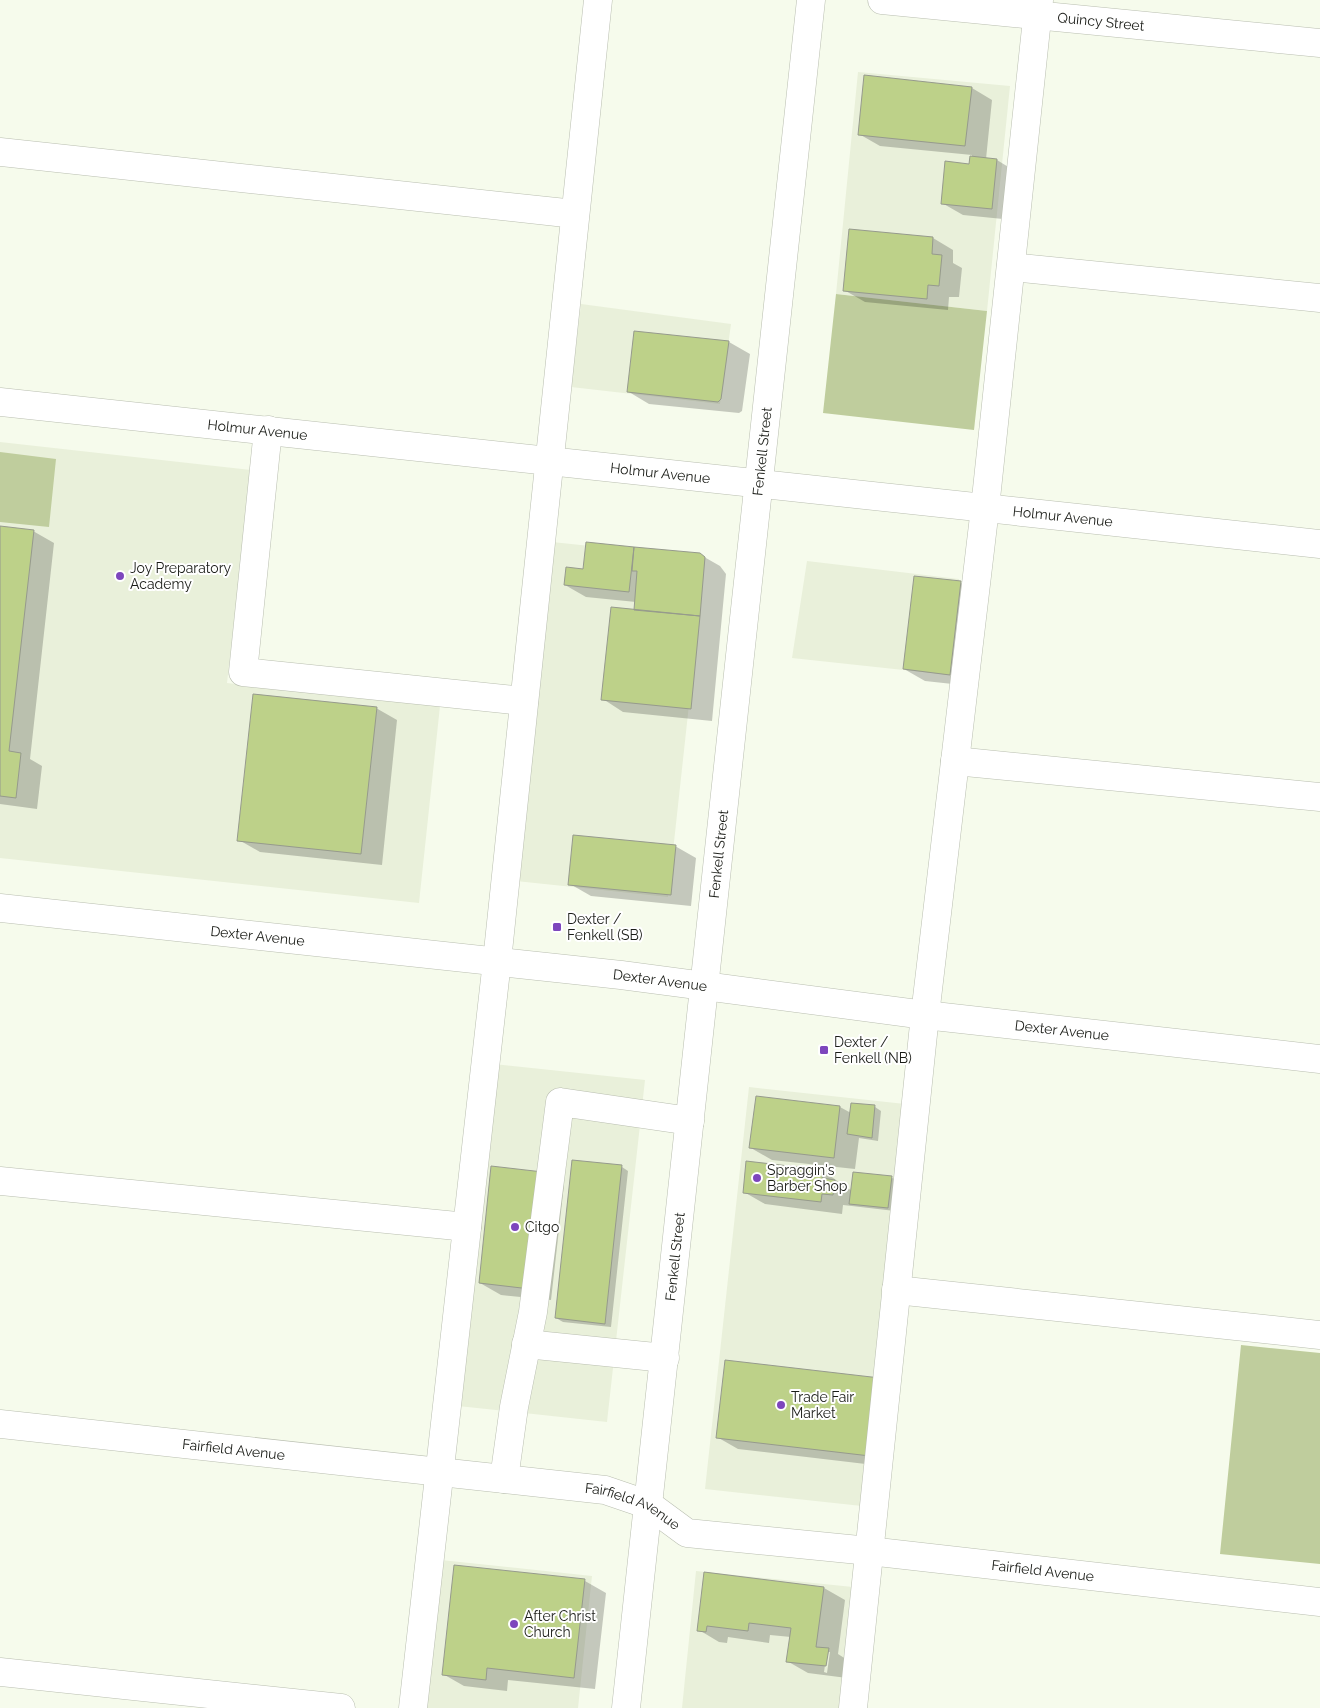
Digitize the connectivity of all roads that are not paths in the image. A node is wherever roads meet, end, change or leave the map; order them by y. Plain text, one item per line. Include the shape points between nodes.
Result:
1 (598, 0) edge
2 (811, 0) edge
3 (882, 0) edge
4 (1038, 8) edge
5 (1320, 43) edge
6 (0, 152) edge
7 (576, 214) junction
8 (1011, 267) junction
9 (1320, 298) edge
10 (0, 402) edge
11 (268, 430) junction
12 (550, 459) junction
13 (759, 483) junction
14 (985, 508) junction
15 (1320, 544) edge
16 (524, 701) junction
17 (955, 761) junction
18 (1320, 797) edge
19 (0, 908) edge
20 (497, 962) junction
21 (704, 987) junction
22 (925, 1015) junction
23 (1320, 1059) edge
24 (690, 1121) junction
25 (0, 1181) edge
26 (467, 1227) junction
27 (896, 1290) junction
28 (1320, 1335) edge
29 (526, 1344) junction
30 (665, 1358) junction
31 (0, 1424) edge
32 (440, 1472) junction
33 (504, 1479) junction
34 (649, 1505) junction
35 (869, 1551) junction
36 (1320, 1602) edge
37 (0, 1672) edge
38 (341, 1708) edge
39 (413, 1708) edge
40 (626, 1708) edge
41 (853, 1708) edge

1 - 7 street
2 - 13 street, Fenkell Street
3 - 4 street, Quincy Street
4 - 5 street, Quincy Street
4 - 8 street
6 - 7 street
7 - 12 street
8 - 9 street
8 - 14 street
10 - 11 street, Holmur Avenue
11 - 12 street, Holmur Avenue
11 - 16 street via 243,672
12 - 13 street, Holmur Avenue
12 - 16 street
13 - 14 street, Holmur Avenue
13 - 21 street, Fenkell Street
14 - 15 street, Holmur Avenue
14 - 17 street
16 - 20 street
17 - 18 street
17 - 22 street
19 - 20 street, Dexter Avenue
20 - 21 street, Dexter Avenue
20 - 26 street
21 - 22 street, Dexter Avenue
21 - 24 street, Fenkell Street
22 - 23 street, Dexter Avenue
22 - 27 street
24 - 29 street via 560,1102 548,1208
24 - 30 street, Fenkell Street
25 - 26 street
26 - 32 street
27 - 28 street
27 - 35 street
29 - 30 street
29 - 33 street
30 - 34 street, Fenkell Street
31 - 32 street, Fairfield Avenue
32 - 33 street, Fairfield Avenue
32 - 39 street
33 - 34 street, Fairfield Avenue via 605,1490
34 - 35 street, Fairfield Avenue via 687,1533
34 - 40 street, Fenkell Street
35 - 36 street, Fairfield Avenue
35 - 41 street
37 - 38 street

